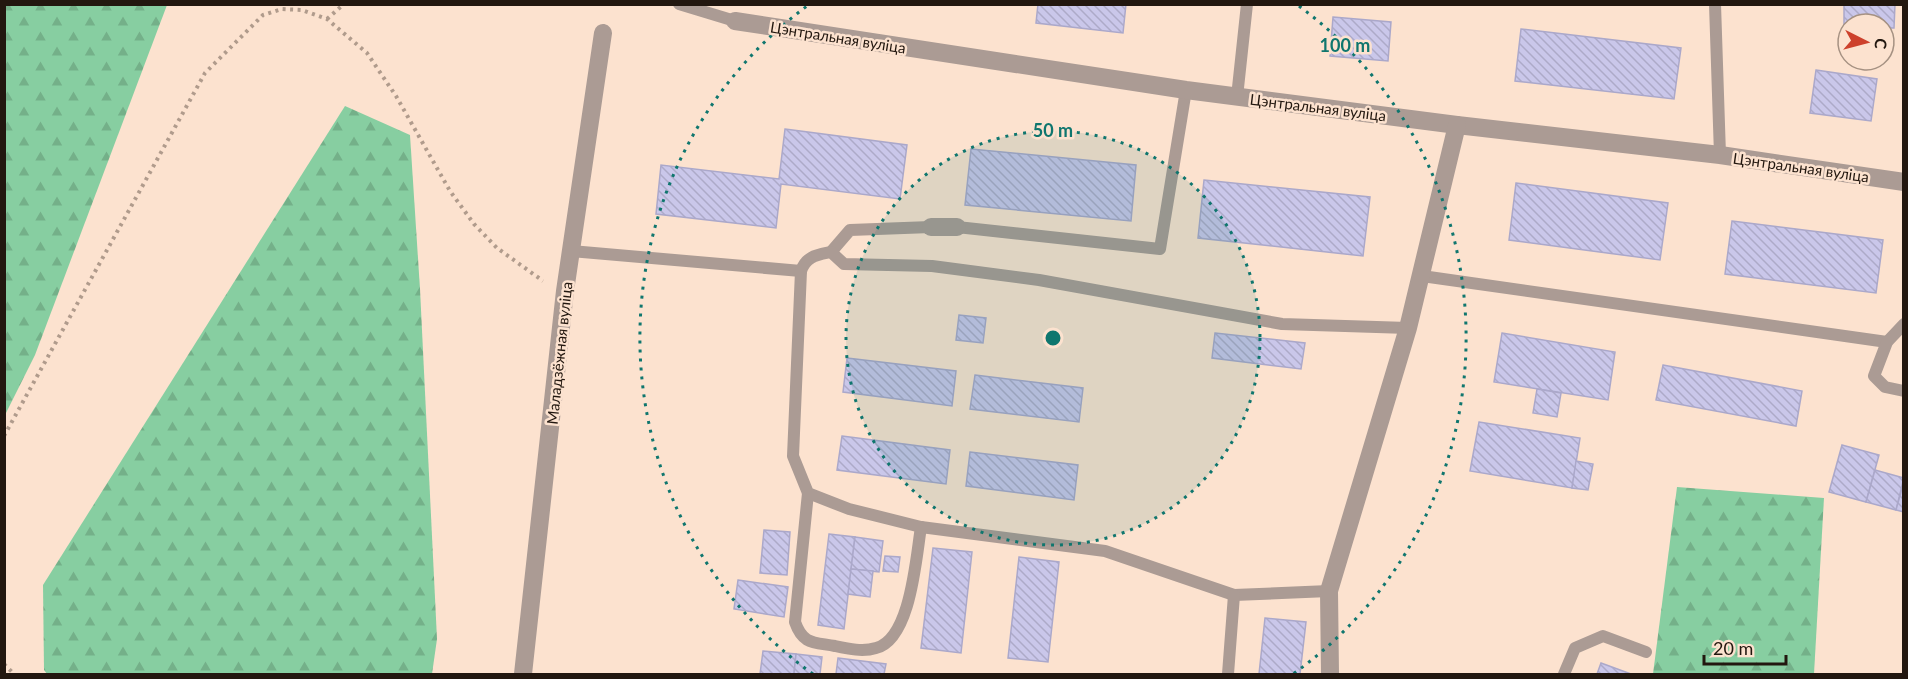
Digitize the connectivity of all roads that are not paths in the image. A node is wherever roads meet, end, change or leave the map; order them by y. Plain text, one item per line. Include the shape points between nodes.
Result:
1 (679, 4) edge
2 (1247, 4) edge
3 (1715, 4) edge
4 (735, 21) joint
5 (603, 33) dead end
6 (1186, 90) junction
7 (1237, 97) junction
8 (1457, 125) junction
9 (1720, 155) junction
10 (1904, 182) edge
11 (931, 226) joint
12 (957, 226) joint
13 (571, 250) junction
14 (831, 252) junction
15 (801, 271) junction
16 (1422, 276) junction
17 (1903, 325) edge
18 (1408, 328) junction
19 (1887, 342) junction
20 (1904, 391) edge
21 (808, 493) junction
22 (921, 527) junction
23 (1329, 591) junction
24 (1234, 595) junction
25 (1646, 652) dead end
26 (523, 675) edge
27 (1228, 675) edge
28 (1330, 675) edge
29 (1564, 675) edge

1 - 4 lane
2 - 7 lane
3 - 9 lane
4 - 6 street, Цэнтральная вуліца
5 - 13 street, Маладзёжная вуліца
6 - 7 street, Цэнтральная вуліца
6 - 12 lane via 1160,249
7 - 8 street, Цэнтральная вуліца
8 - 9 street, Цэнтральная вуліца
8 - 16 street
9 - 10 street, Цэнтральная вуліца
11 - 12 street
11 - 14 lane via 850,230
13 - 15 lane
13 - 26 street, Маладзёжная вуліца
14 - 15 lane via 813,255
14 - 18 lane via 844,264 932,266 1039,280 1282,324
15 - 21 lane via 793,456
16 - 18 street
16 - 19 lane
17 - 19 lane
18 - 23 street
19 - 20 lane via 1874,376 1885,387
21 - 22 lane via 849,509
21 - 22 lane via 795,622 799,634 808,640 852,650 878,648 894,637 906,612
22 - 24 lane via 1105,551
23 - 24 lane
23 - 28 street
24 - 27 lane
25 - 29 lane via 1603,636 1575,648

